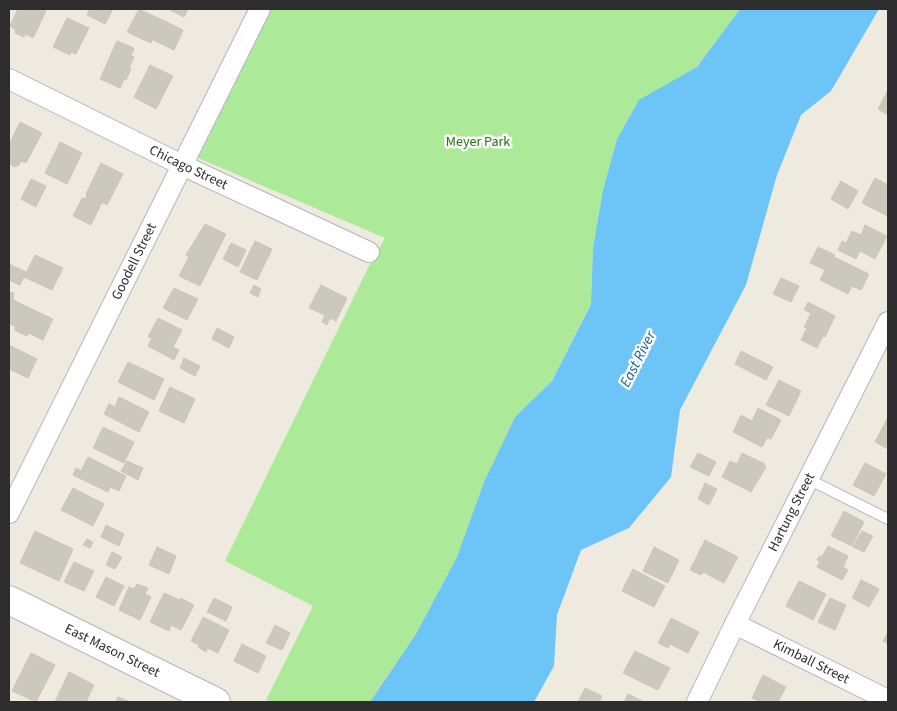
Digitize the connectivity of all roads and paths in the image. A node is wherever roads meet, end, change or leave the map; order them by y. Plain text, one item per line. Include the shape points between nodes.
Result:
1 (260, 9) edge
2 (9, 79) edge
3 (182, 165) junction
4 (369, 252) dead end
5 (885, 334) edge
6 (808, 479) junction
7 (9, 513) edge
8 (888, 519) edge
9 (9, 600) edge
10 (735, 624) junction
11 (888, 700) edge
12 (216, 702) edge
13 (697, 702) edge

1 - 3 street, Goodell Street
2 - 3 street, Chicago Street
3 - 4 street, Chicago Street
3 - 7 street, Goodell Street
5 - 6 street, Hartung Street
6 - 8 lane
6 - 10 street, Hartung Street
9 - 12 main road, East Mason Street
10 - 11 street, Kimball Street
10 - 13 street, Hartung Street

